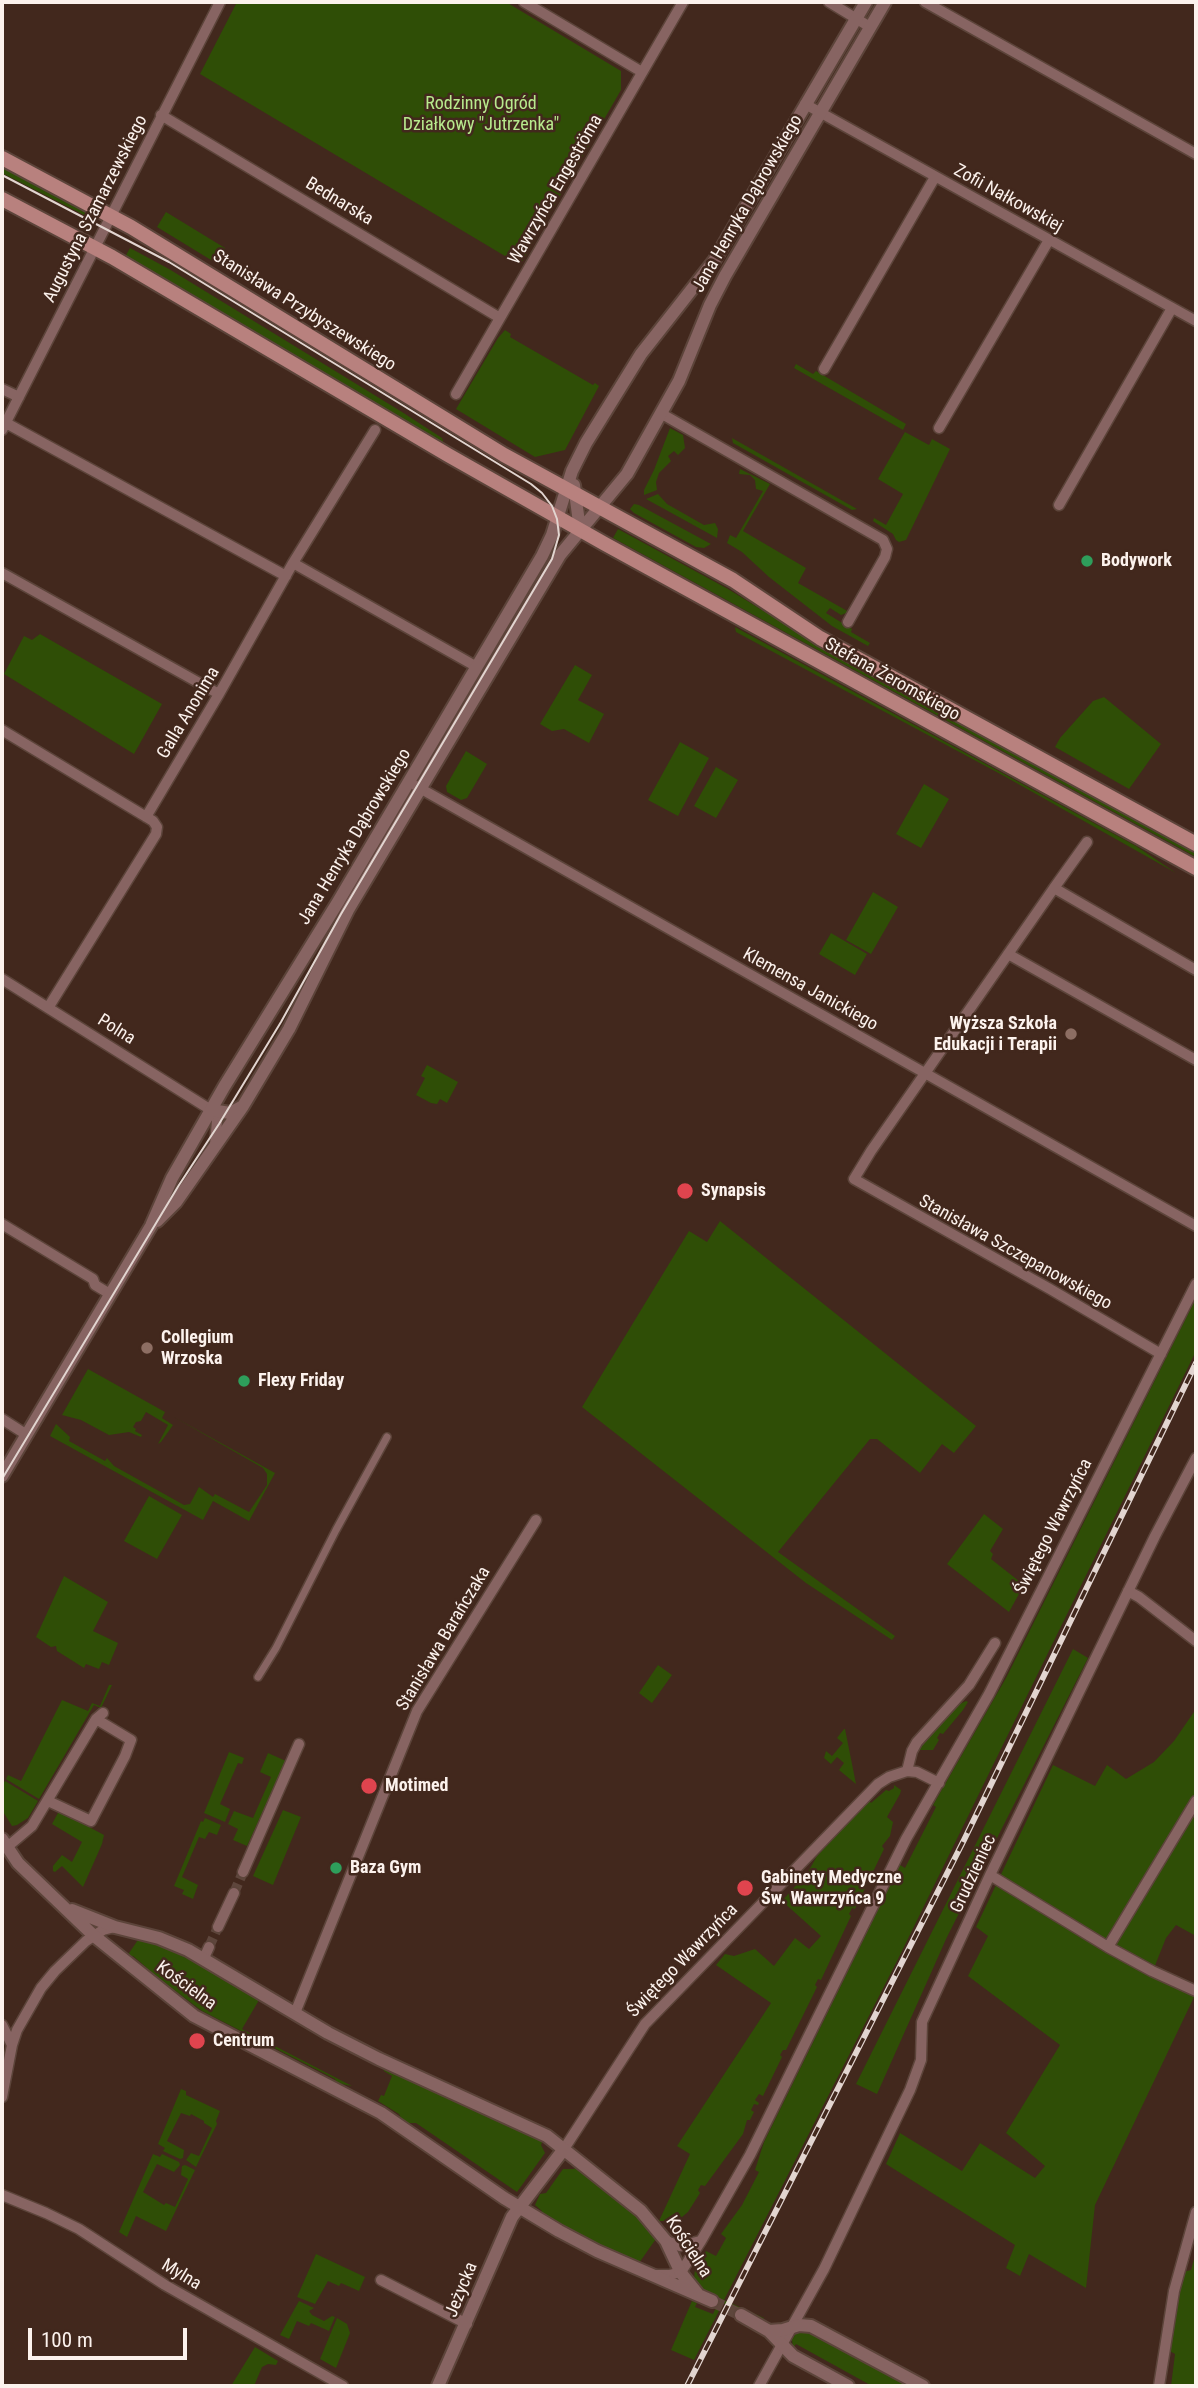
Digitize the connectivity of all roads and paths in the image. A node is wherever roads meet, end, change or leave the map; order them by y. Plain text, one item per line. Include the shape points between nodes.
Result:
1 (220, 2) edge
2 (524, 2) edge
3 (682, 2) edge
4 (829, 2) edge
5 (866, 2) edge
6 (885, 2) edge
7 (926, 2) edge
8 (856, 18) junction
9 (870, 27) junction
10 (642, 72) junction
11 (805, 104) junction
12 (820, 113) junction
13 (161, 115) junction
14 (1196, 154) edge
15 (2, 158) edge
16 (935, 177) junction
17 (2, 199) edge
18 (111, 215) junction
19 (1049, 240) junction
20 (95, 247) junction
21 (1172, 308) junction
22 (500, 318) junction
23 (1196, 321) edge
24 (824, 369) dead end
25 (2, 388) edge
26 (456, 394) dead end
27 (19, 397) junction
28 (662, 414) junction
29 (4, 426) edge
30 (939, 428) dead end
31 (375, 430) dead end
32 (576, 460) junction
33 (541, 475) junction
34 (581, 496) junction
35 (1059, 505) dead end
36 (569, 524) junction
37 (293, 563) junction
38 (2, 573) edge
39 (286, 576) junction
40 (848, 622) dead end
41 (477, 667) junction
42 (219, 694) junction
43 (2, 730) edge
44 (415, 785) junction
45 (146, 817) junction
46 (1087, 842) dead end
47 (1196, 843) edge
48 (1196, 868) edge
49 (1054, 888) junction
50 (1008, 954) junction
51 (1196, 970) edge
52 (2, 979) edge
53 (48, 1008) junction
54 (1196, 1060) edge
55 (925, 1073) junction
56 (243, 1106) junction
57 (211, 1110) junction
58 (214, 1150) junction
59 (2, 1224) edge
60 (151, 1226) junction
61 (1196, 1226) edge
62 (1196, 1284) edge
63 (110, 1294) junction
64 (1161, 1354) junction
65 (2, 1419) edge
66 (27, 1435) junction
67 (387, 1437) dead end
68 (1196, 1458) edge
69 (2, 1476) edge
70 (536, 1520) dead end
71 (1128, 1591) junction
72 (1196, 1641) edge
73 (995, 1643) dead end
74 (258, 1677) dead end
75 (299, 1744) dead end
76 (907, 1771) junction
77 (939, 1783) junction
78 (48, 1801) junction
79 (1196, 1801) edge
80 (3, 1845) edge
81 (243, 1872) tunnel mouth
82 (990, 1875) junction
83 (234, 1893) tunnel mouth
84 (67, 1908) junction
85 (115, 1927) junction
86 (218, 1927) tunnel mouth
87 (140, 1932) junction
88 (93, 1935) junction
89 (1108, 1947) junction
90 (121, 1958) junction
91 (1196, 1991) edge
92 (295, 2013) junction
93 (2, 2025) edge
94 (12, 2045) junction
95 (2, 2097) edge
96 (564, 2149) junction
97 (2, 2195) edge
98 (520, 2208) junction
99 (1196, 2212) edge
100 (667, 2241) junction
101 (701, 2241) junction
102 (678, 2265) junction
103 (654, 2275) junction
104 (381, 2280) dead end
105 (699, 2295) junction
106 (712, 2301) tunnel mouth
107 (803, 2310) junction
108 (741, 2315) tunnel mouth
109 (467, 2324) junction
110 (794, 2326) junction
111 (813, 2327) junction
112 (769, 2331) junction
113 (781, 2345) junction
114 (342, 2386) edge
115 (439, 2386) edge
116 (759, 2386) edge
117 (848, 2386) edge
118 (923, 2386) edge
119 (1159, 2386) edge

1 - 13 street, Augustyna Szamarzewskiego
2 - 10 street
3 - 10 street, Wawrzyńca Engeströma
4 - 8 street
5 - 8 street, Jana Henryka Dąbrowskiego
6 - 9 street, Jana Henryka Dąbrowskiego
7 - 14 street
8 - 9 street
8 - 11 street, Jana Henryka Dąbrowskiego
9 - 12 street, Jana Henryka Dąbrowskiego
10 - 22 street, Wawrzyńca Engeströma
11 - 12 street, Zofii Nałkowskiej
11 - 32 street, Jana Henryka Dąbrowskiego via 714,261 641,354
12 - 16 street, Zofii Nałkowskiej
12 - 28 street, Jana Henryka Dąbrowskiego via 725,276
13 - 18 street, Augustyna Szamarzewskiego
13 - 22 street, Bednarska
15 - 18 main road, Stanisława Przybyszewskiego
16 - 19 street, Zofii Nałkowskiej
16 - 24 street
17 - 20 main road
18 - 20 street, Augustyna Szamarzewskiego
18 - 33 main road, Stanisława Przybyszewskiego
19 - 21 street, Zofii Nałkowskiej
19 - 30 street
20 - 27 street, Augustyna Szamarzewskiego
20 - 36 main road
21 - 23 street, Zofii Nałkowskiej
21 - 35 street
22 - 26 street, Wawrzyńca Engeströma
25 - 27 street
27 - 29 street, Augustyna Szamarzewskiego
28 - 34 street, Jana Henryka Dąbrowskiego via 627,474
28 - 40 street via 883,540 886,557
29 - 39 street
31 - 37 street, Galla Anonima
32 - 33 street via 566,471
32 - 34 street, Jana Henryka Dąbrowskiego
33 - 34 main road, Stanisława Przybyszewskiego
34 - 36 street, Jana Henryka Dąbrowskiego
34 - 36 street, Jana Henryka Dąbrowskiego
34 - 36 street, Jana Henryka Dąbrowskiego
34 - 47 main road, Stefana Żeromskiego via 733,580 820,638
36 - 41 street, Jana Henryka Dąbrowskiego via 546,547
36 - 44 street, Jana Henryka Dąbrowskiego via 560,555
36 - 48 main road, Stefana Żeromskiego
37 - 39 street, Galla Anonima
37 - 41 street
38 - 42 street
39 - 42 street, Galla Anonima
41 - 44 street, Jana Henryka Dąbrowskiego
42 - 45 street, Galla Anonima
43 - 45 street
44 - 55 street, Klemensa Janickiego
44 - 56 street, Jana Henryka Dąbrowskiego via 289,1029
44 - 57 street, Jana Henryka Dąbrowskiego
45 - 53 street via 158,831
46 - 49 street
49 - 50 street
49 - 51 street
50 - 54 street
50 - 55 street
52 - 53 street, Polna
53 - 57 street, Polna
55 - 61 street, Klemensa Janickiego
55 - 64 street, Stanisława Szczepanowskiego via 854,1180
56 - 57 street via 230,1113
56 - 58 street, Jana Henryka Dąbrowskiego
57 - 58 street via 217,1120
57 - 60 street, Jana Henryka Dąbrowskiego
58 - 60 street, Jana Henryka Dąbrowskiego via 176,1202
59 - 63 street
60 - 63 street, Jana Henryka Dąbrowskiego
62 - 64 street, Świętego Wawrzyńca
63 - 66 street, Jana Henryka Dąbrowskiego
64 - 77 street, Świętego Wawrzyńca via 989,1695
65 - 66 street
66 - 69 street, Jana Henryka Dąbrowskiego
67 - 74 street
68 - 71 street, Grudzieniec
70 - 92 street, Stanisława Barańczaka via 417,1711
71 - 72 street
71 - 82 street, Grudzieniec
73 - 76 street via 969,1685 917,1742
75 - 81 street
76 - 77 street
76 - 96 street, Świętego Wawrzyńca via 878,1784 645,2024
77 - 101 street, Świętego Wawrzyńca via 894,1861 750,2155
78 - 78 street via 100,1716 131,1740 91,1821
78 - 80 street via 32,1826
79 - 89 street
80 - 84 street, Kościelna
82 - 89 street
82 - 107 street, Grudzieniec via 922,2022 921,2060 910,2090
83 - 86 street
84 - 85 street, Kościelna
84 - 88 street, Kościelna
85 - 87 street, Kościelna
85 - 88 street
87 - 90 street via 118,1936 115,1947
87 - 92 street, Kościelna via 206,1953
88 - 90 street, Kościelna
88 - 94 street via 49,1977 21,2021
89 - 91 street
90 - 98 street, Kościelna via 194,2016 381,2113
92 - 96 street, Kościelna via 372,2056 547,2136
93 - 94 street
94 - 95 street
96 - 98 street, Świętego Wawrzyńca
96 - 100 street, Kościelna via 641,2211
97 - 114 street, Mylna via 93,2237
98 - 103 street, Kościelna via 597,2251
98 - 109 street, Jeżycka via 512,2217
99 - 119 street via 1168,2316
100 - 101 street via 680,2246
100 - 102 street, Kościelna
101 - 102 street, Świętego Wawrzyńca
102 - 103 street via 667,2274
102 - 105 street, Kościelna
103 - 105 street, Kościelna
104 - 109 street
105 - 106 street
107 - 110 street, Grudzieniec
107 - 111 street
108 - 112 street
109 - 115 street, Jeżycka
110 - 111 street
110 - 112 street
110 - 113 street, Grudzieniec
111 - 118 street
112 - 113 street
113 - 116 street, Grudzieniec
113 - 117 street

